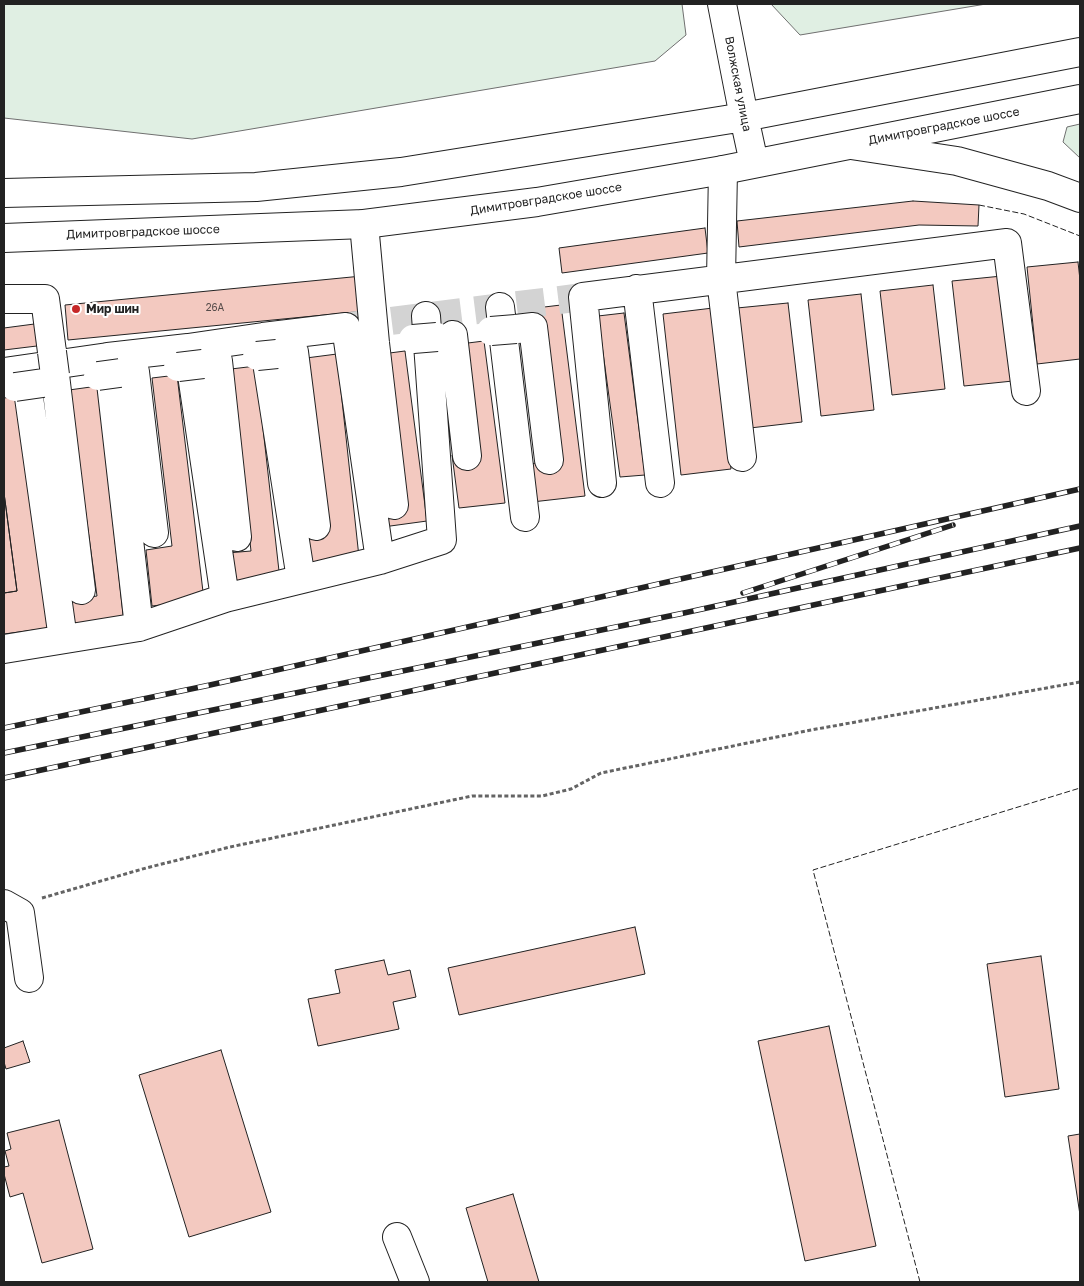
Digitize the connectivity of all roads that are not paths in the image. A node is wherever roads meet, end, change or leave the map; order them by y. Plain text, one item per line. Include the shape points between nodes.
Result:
1 (722, 4) edge
2 (1080, 52) edge
3 (1080, 99) edge
4 (744, 116) junction
5 (847, 145) junction
6 (754, 163) junction
7 (723, 170) junction
8 (4, 193) edge
9 (1080, 198) edge
10 (364, 224) junction
11 (4, 238) edge
12 (721, 280) junction
13 (636, 289) junction
14 (4, 300) edge
15 (502, 322) junction
16 (432, 332) junction
17 (375, 343) junction
18 (266, 349) junction
19 (197, 360) junction
20 (115, 370) junction
21 (32, 376) edge
22 (1026, 391) dead end
23 (467, 456) dead end
24 (742, 457) dead end
25 (549, 460) dead end
26 (602, 483) dead end
27 (660, 483) dead end
28 (394, 505) dead end
29 (525, 517) dead end
30 (316, 526) dead end
31 (154, 533) dead end
32 (237, 537) dead end
33 (380, 560) junction
34 (301, 579) junction
35 (81, 590) dead end
36 (225, 598) junction
37 (139, 627) junction
38 (63, 640) junction
39 (4, 649) edge
40 (7, 906) edge
41 (29, 978) dead end
42 (397, 1237) dead end
43 (415, 1282) edge

1 - 4 main road, Волжская улица
2 - 4 main road
3 - 5 main road, Димитровградское шоссе
4 - 6 main road, Волжская улица
4 - 8 main road via 401,172 266,186
5 - 6 main road, Димитровградское шоссе
5 - 9 main road via 957,162 1048,186
6 - 7 main road, Димитровградское шоссе
7 - 10 main road, Димитровградское шоссе via 537,202
7 - 12 main road
10 - 11 main road, Димитровградское шоссе
10 - 17 main road
12 - 13 main road
12 - 22 main road via 1007,242
12 - 24 main road
13 - 26 main road via 583,296
13 - 27 main road
14 - 21 main road via 45,299
15 - 16 main road
15 - 25 main road via 533,327
15 - 29 main road
16 - 17 main road
16 - 23 main road
16 - 33 main road via 442,540
17 - 28 main road
18 - 19 main road
18 - 30 main road via 294,352
18 - 33 main road via 346,327
18 - 34 main road
19 - 20 main road
19 - 32 main road
19 - 36 main road
20 - 21 main road
20 - 31 main road
20 - 37 main road
21 - 35 main road
21 - 38 main road
33 - 34 main road
34 - 36 main road
36 - 37 main road
37 - 38 main road
38 - 39 main road
40 - 41 main road via 20,913
42 - 43 main road

